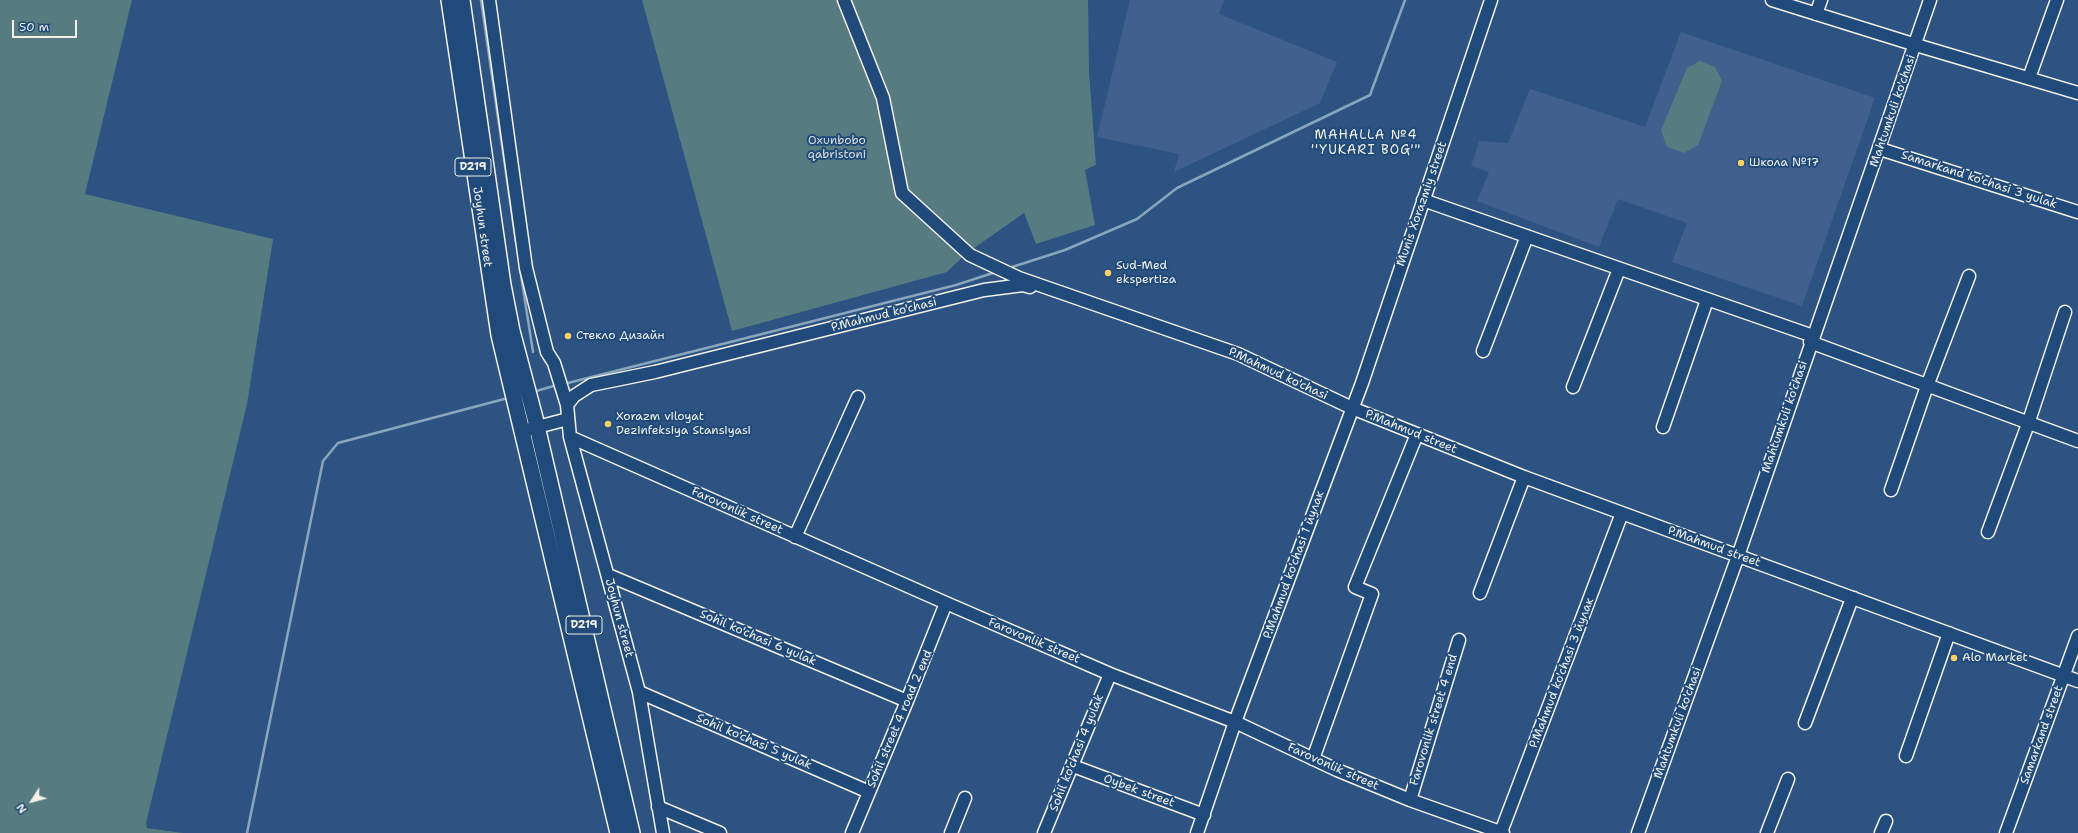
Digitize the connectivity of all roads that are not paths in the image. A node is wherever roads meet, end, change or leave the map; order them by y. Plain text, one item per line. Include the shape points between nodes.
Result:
1 (449, 0) edge
2 (462, 0) edge
3 (489, 0) edge
4 (844, 0) edge
5 (1491, 0) edge
6 (1772, 0) edge
7 (1821, 0) edge
8 (1930, 0) edge
9 (2057, 0) edge
10 (1816, 14) junction
11 (1916, 46) junction
12 (2029, 78) junction
13 (2078, 93) edge
14 (1880, 149) junction
15 (1423, 200) junction
16 (2078, 212) edge
17 (1527, 236) junction
18 (1618, 269) junction
19 (1969, 276) dead end
20 (1707, 300) junction
21 (2065, 312) dead end
22 (506, 333) junction
23 (1812, 339) junction
24 (1204, 342) junction
25 (1483, 351) dead end
26 (1927, 386) junction
27 (1573, 387) dead end
28 (858, 397) dead end
29 (566, 400) junction
30 (1352, 408) junction
31 (568, 419) junction
32 (536, 422) junction
33 (2028, 424) junction
34 (521, 427) junction
35 (1663, 427) dead end
36 (1417, 434) junction
37 (570, 437) junction
38 (2078, 441) edge
39 (1524, 477) junction
40 (1891, 490) dead end
41 (1622, 513) junction
42 (1988, 532) dead end
43 (795, 537) junction
44 (1738, 556) junction
45 (608, 575) junction
46 (1480, 593) dead end
47 (1854, 598) junction
48 (946, 603) junction
49 (1949, 633) junction
50 (2078, 636) edge
51 (1459, 640) dead end
52 (1110, 674) junction
53 (2063, 676) junction
54 (2078, 681) edge
55 (639, 692) junction
56 (907, 701) junction
57 (1236, 722) junction
58 (1805, 723) dead end
59 (1906, 756) dead end
60 (1313, 759) junction
61 (1073, 766) junction
62 (1788, 779) dead end
63 (869, 792) junction
64 (965, 798) dead end
65 (1410, 800) junction
66 (658, 807) junction
67 (1204, 815) junction
68 (1886, 821) dead end
69 (618, 833) edge
70 (632, 833) edge
71 (663, 833) edge
72 (720, 833) edge
73 (852, 833) edge
74 (951, 833) edge
75 (1044, 833) edge
76 (1197, 833) edge
77 (1502, 833) edge
78 (1638, 833) edge
79 (1767, 833) edge
80 (1881, 833) edge
81 (2006, 833) edge

1 - 22 main road, Joyhun street / D219
2 - 22 main road, Joyhun street / D219 via 503,285
3 - 29 street, Joyhun street via 526,268 547,352 554,363
4 - 24 street, P.Mahmud ko'chasi via 883,98 902,193 970,256 1018,278
5 - 15 street, Munis Xorazmiy street
6 - 10 street
7 - 10 street
8 - 11 street, Mahtumkuli ko'chasi
9 - 12 street
10 - 11 street
11 - 12 street
11 - 14 street, Mahtumkuli ko'chasi
12 - 13 street
14 - 16 street, Samarkand ko'chasi 3 yulak
14 - 23 street, Mahtumkuli ko'chasi
15 - 17 street
15 - 30 street, Munis Xorazmiy street
17 - 18 street
17 - 25 street
18 - 20 street
18 - 27 street
19 - 26 street
20 - 23 street
20 - 35 street
21 - 33 street
22 - 32 main road, D219
22 - 34 main road, D219
23 - 26 street
23 - 44 street, Mahtumkuli ko'chasi
24 - 29 street, P.Mahmud ko'chasi via 1022,284 984,290 591,385
24 - 30 street, P.Mahmud ko'chasi via 1238,354
26 - 33 street
26 - 40 street
28 - 43 street
29 - 31 street, Joyhun street
30 - 36 street, P.Mahmud street
30 - 57 street, P.Mahmud ko'chasi 1 йулак
31 - 32 street
31 - 37 street, Joyhun street
32 - 34 street
32 - 70 main road, D219
33 - 38 street
33 - 42 street
34 - 69 main road, D219
36 - 39 street, P.Mahmud street
36 - 60 street via 1355,587 1372,594
37 - 43 street, Farovonlik street
37 - 45 street, Joyhun street
39 - 41 street, P.Mahmud street
39 - 46 street
41 - 44 street, P.Mahmud street
41 - 77 street, P.Mahmud ko'chasi 3 йулак
43 - 48 street, Farovonlik street
44 - 47 street, P.Mahmud street
44 - 78 street, Mahtumkuli ko'chasi
45 - 55 street, Joyhun street
45 - 56 street, Sohil ko'chasi 6 yulak
47 - 49 street, P.Mahmud street
47 - 58 street
48 - 52 street, Farovonlik street
48 - 56 street, Sohil street 4 road 2 end
49 - 53 street, P.Mahmud street
49 - 59 street
50 - 53 street, Samarkand street
51 - 65 street, Farovonlik street 4 end
52 - 57 street, Farovonlik street
52 - 61 street, Sohil ko'chasi 4 yulak
53 - 54 street, P.Mahmud street
53 - 81 street, Samarkand street
55 - 63 street, Sohil ko'chasi 5 yulak
55 - 66 street, Joyhun street
56 - 63 street, Sohil street 4 road 2 end
57 - 60 street, Farovonlik street
57 - 67 street
60 - 65 street, Farovonlik street
61 - 67 street, Oybek street
61 - 75 street, Sohil ko'chasi 4 yulak
62 - 79 street
63 - 73 street, Sohil street 4 road 2 end
64 - 74 street
65 - 77 street, Farovonlik street
66 - 71 street, Joyhun street
66 - 72 street
67 - 76 street
68 - 80 street

